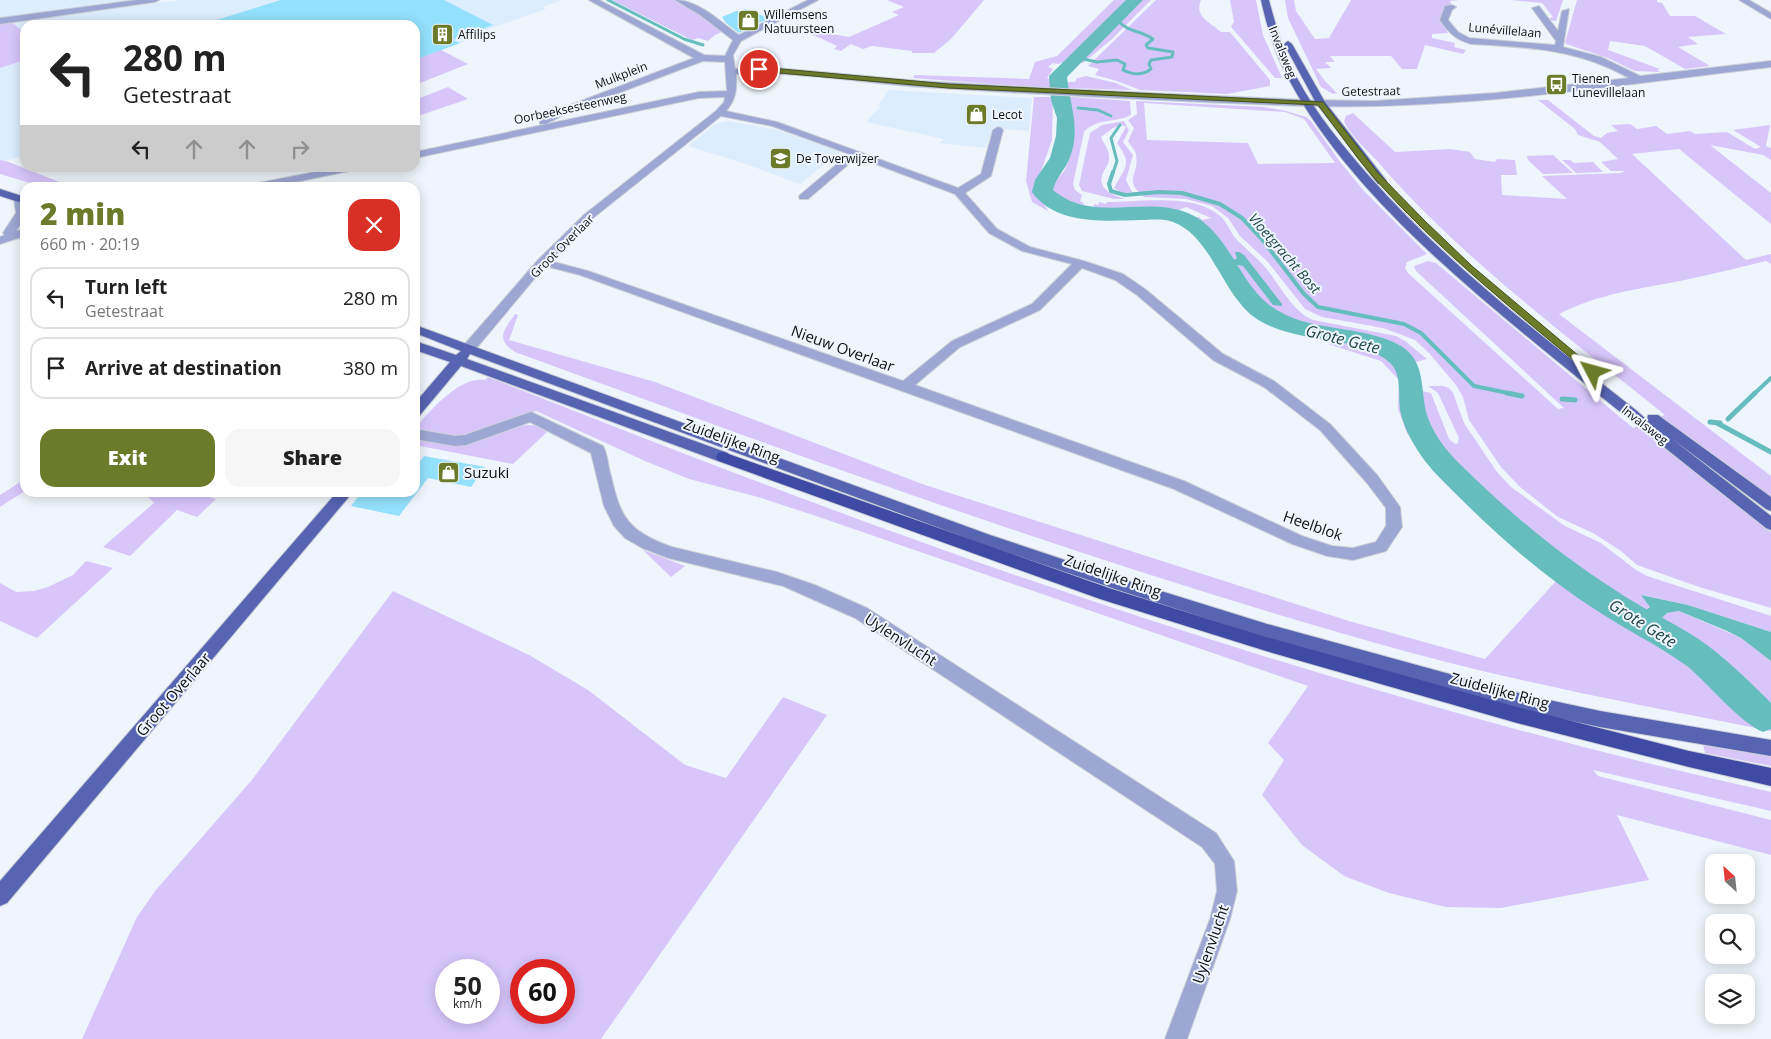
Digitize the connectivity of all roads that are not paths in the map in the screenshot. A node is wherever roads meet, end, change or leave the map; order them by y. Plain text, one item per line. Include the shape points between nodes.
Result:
1 (155, 0) edge
2 (593, 0) edge
3 (679, 0) edge
4 (814, 0) edge
5 (1265, 0) edge
6 (1274, 0) edge
7 (1743, 0) edge
8 (1452, 6) dead end
9 (1536, 8) dead end
10 (1566, 11) dead end
11 (1771, 16) edge
12 (0, 21) edge
13 (738, 39) junction
14 (1559, 43) junction
15 (702, 58) junction
16 (728, 59) junction
17 (1771, 64) edge
18 (731, 72) junction
19 (1640, 80) junction
20 (731, 94) junction
21 (1314, 103) junction
22 (719, 113) junction
23 (528, 130) junction
24 (998, 130) dead end
25 (856, 153) junction
26 (420, 154) edge
27 (329, 172) edge
28 (278, 182) edge
29 (0, 183) edge
30 (0, 192) edge
31 (959, 192) junction
32 (20, 195) edge
33 (20, 196) edge
34 (804, 197) dead end
35 (20, 213) edge
36 (20, 228) edge
37 (20, 233) edge
38 (3, 237) edge
39 (542, 262) junction
40 (1080, 263) junction
41 (420, 330) edge
42 (420, 347) edge
43 (469, 348) junction
44 (458, 360) junction
45 (904, 386) junction
46 (420, 406) edge
47 (420, 435) edge
48 (723, 457) joint
49 (342, 497) edge
50 (1771, 505) edge
51 (1771, 524) edge
52 (1771, 748) edge
53 (1771, 777) edge
54 (0, 896) edge
55 (1176, 1039) edge

1 - 12 street
2 - 15 street
3 - 13 street
4 - 13 street via 795,5
5 - 21 main road, Invalsweg via 1286,63
6 - 21 main road, Invalsweg via 1282,30
7 - 11 street
8 - 14 street, Lunévillelaan via 1444,20 1454,35 1471,42
9 - 14 street, Lunévillelaan
10 - 14 street, Lunévillelaan
13 - 16 street
14 - 19 street, Lunévillelaan via 1606,61
15 - 16 street, Mulkplein
15 - 23 street, Mulkplein via 568,109
16 - 18 street
17 - 19 street, Getestraat
18 - 20 street
18 - 21 street, Getestraat via 766,70 1052,92
19 - 21 street, Getestraat via 1445,101
20 - 22 street, Groot Overlaar
20 - 23 street, Oorbeeksesteenweg via 699,95
21 - 50 main road, Invalsweg via 1376,175 1456,256 1593,372
21 - 51 main road, Invalsweg via 1345,155 1444,257 1512,318
22 - 25 street via 774,124
22 - 39 street, Groot Overlaar via 589,216
23 - 26 street, Oorbeeksesteenweg
24 - 31 street via 986,176
25 - 31 street
25 - 34 street
27 - 28 street
29 - 32 main road
30 - 33 main road
31 - 40 street via 994,231 1026,248
35 - 38 street
36 - 38 street
37 - 38 street
39 - 43 street, Groot Overlaar
39 - 45 street, Nieuw Overlaar via 584,273
40 - 45 street, Nieuw Overlaar via 1036,307 956,344
40 - 45 street, Heelblok via 1120,277 1218,357 1270,384 1324,426 1393,507 1394,528 1382,547 1353,554 1332,552 1297,540 1179,485
41 - 43 main road, Zuidelijke Ring
42 - 44 main road, Zuidelijke Ring
43 - 44 main road, Groot Overlaar
43 - 52 main road, Zuidelijke Ring via 985,539 1258,628 1530,704
44 - 46 main road, Groot Overlaar
44 - 48 main road, Zuidelijke Ring
47 - 55 street, Uylenvlucht via 466,440 530,416 598,450 620,523 636,538 698,560 775,577 814,590 861,613 1209,840 1224,861 1227,891 1220,919
48 - 53 highway, Zuidelijke Ring via 1106,594 1247,638 1517,715
49 - 54 main road, Groot Overlaar

